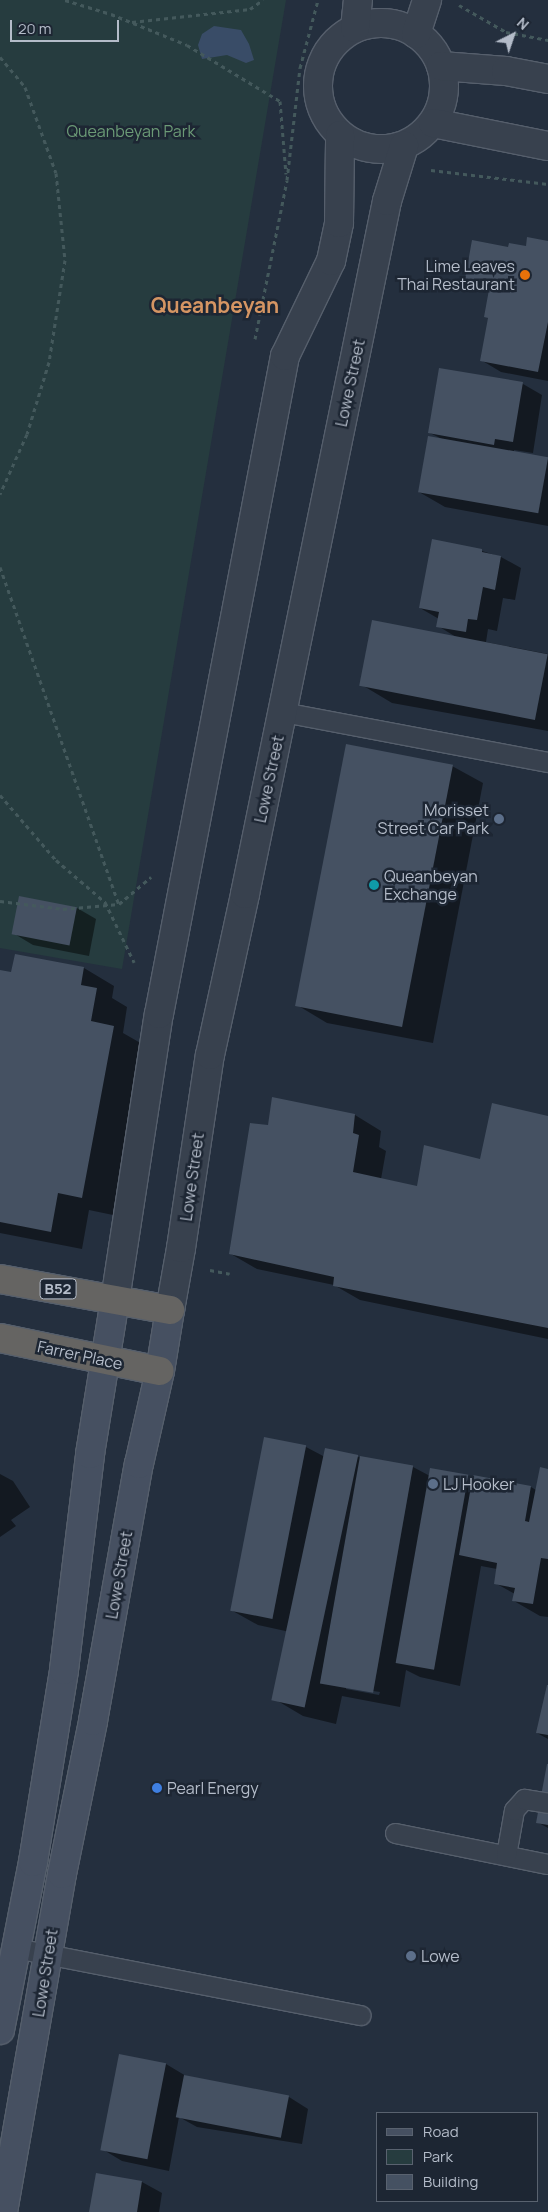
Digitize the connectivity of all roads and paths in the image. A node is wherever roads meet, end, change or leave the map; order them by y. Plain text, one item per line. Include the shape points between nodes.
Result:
1 (65, 0) edge
2 (263, 0) edge
3 (318, 0) edge
4 (358, 0) edge
5 (427, 0) edge
6 (458, 4) dead end
7 (132, 22) junction
8 (355, 28) junction
9 (416, 34) junction
10 (548, 40) edge
11 (0, 57) edge
12 (441, 66) junction
13 (548, 79) edge
14 (433, 123) junction
15 (340, 136) junction
16 (404, 146) junction
17 (548, 146) edge
18 (431, 170) dead end
19 (287, 180) junction
20 (548, 184) edge
21 (255, 340) dead end
22 (0, 494) edge
23 (0, 567) edge
24 (283, 712) junction
25 (548, 762) edge
26 (0, 795) edge
27 (153, 876) dead end
28 (0, 901) edge
29 (119, 904) junction
30 (107, 906) junction
31 (135, 964) dead end
32 (0, 1279) edge
33 (115, 1300) junction
34 (170, 1310) junction
35 (0, 1338) edge
36 (105, 1359) junction
37 (160, 1371) junction
38 (548, 1803) edge
39 (395, 1833) dead end
40 (506, 1855) junction
41 (548, 1864) edge
42 (15, 1948) junction
43 (48, 1956) junction
44 (361, 2015) dead end
45 (0, 2030) edge
46 (3, 2212) edge

1 - 7 path
2 - 7 path via 250,8
3 - 19 path via 300,68
4 - 8 street
5 - 9 street
6 - 10 path via 506,32
7 - 19 path via 187,45 280,101
8 - 9 street via 382,23 404,27
8 - 15 street via 342,36 326,54 318,74 318,95 324,116
9 - 12 street via 432,49
11 - 22 path via 25,87 56,173 65,260 49,362 27,434
12 - 13 street via 506,71
12 - 14 street via 444,96
14 - 16 street via 417,139
14 - 17 street
15 - 16 street via 369,149
15 - 33 street, Lowe Street via 339,223 331,261 285,356 159,1014
16 - 24 street, Lowe Street via 387,200
18 - 20 path
19 - 21 path
23 - 29 path
24 - 25 lane
24 - 34 street, Lowe Street via 210,1055
26 - 30 path via 56,860
27 - 29 path
28 - 30 path via 63,909
29 - 30 path
30 - 31 path
32 - 33 highway, B52
33 - 34 highway, B52
33 - 36 main road, Lowe Street
34 - 37 main road, Lowe Street
35 - 36 highway, Farrer Place
36 - 37 highway, Farrer Place
36 - 42 main road, Lowe Street via 64,1670 35,1853
37 - 43 main road, Lowe Street via 138,1464
38 - 40 lane via 524,1799 514,1810
39 - 40 lane
40 - 41 lane
42 - 43 lane
42 - 45 main road, Lowe Street
43 - 44 lane
43 - 46 main road, Lowe Street

